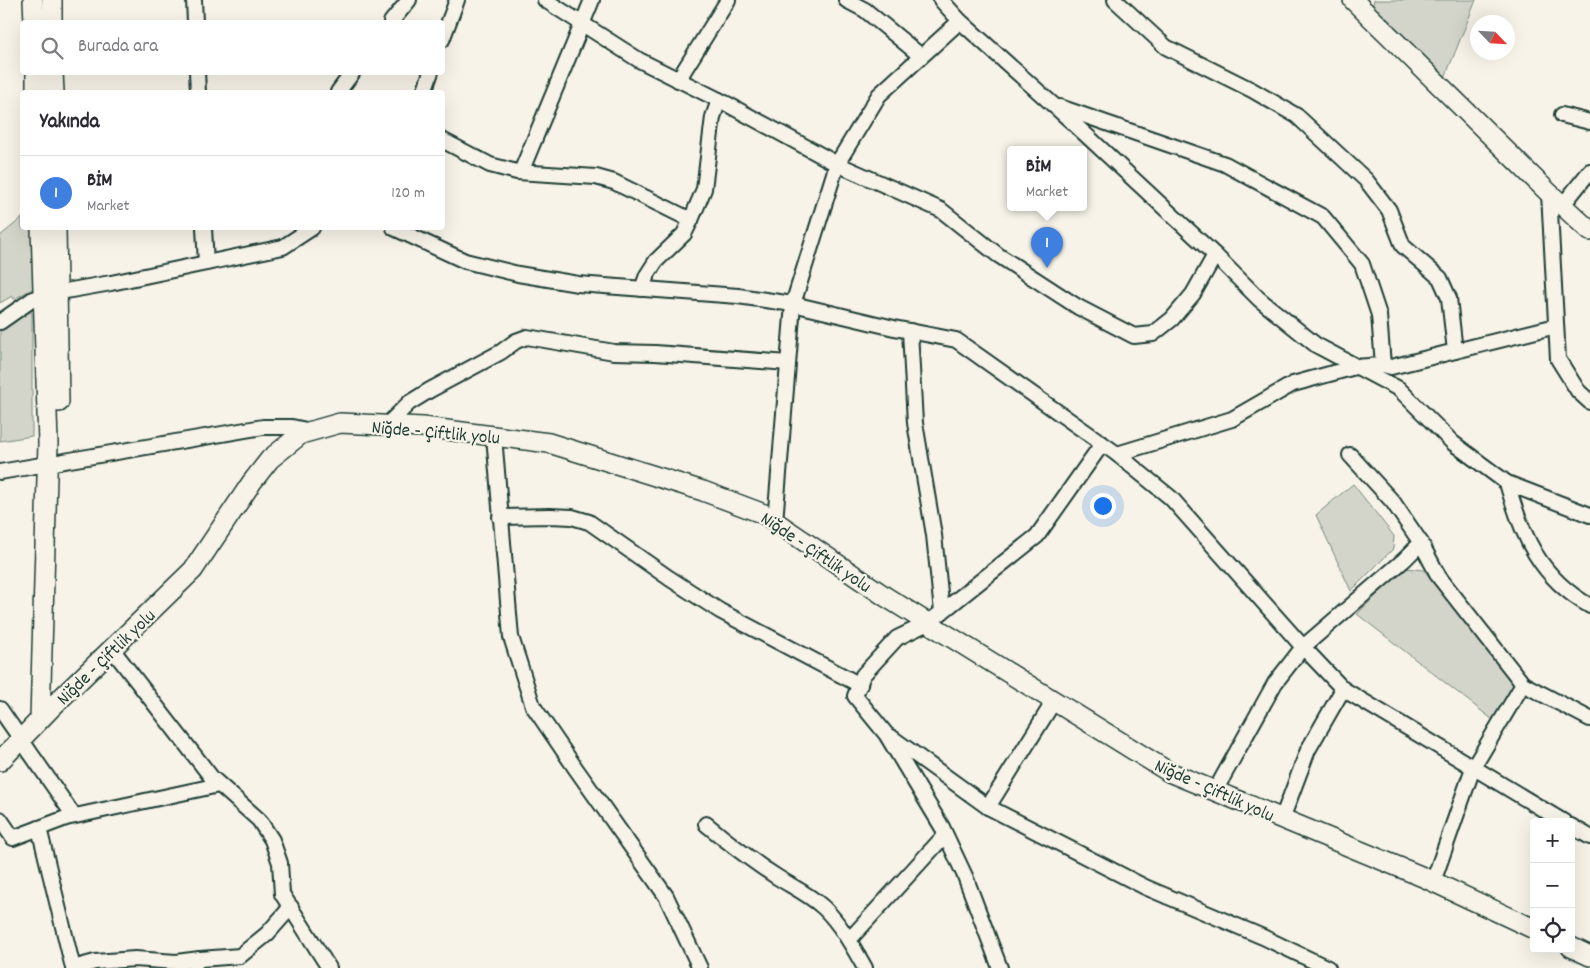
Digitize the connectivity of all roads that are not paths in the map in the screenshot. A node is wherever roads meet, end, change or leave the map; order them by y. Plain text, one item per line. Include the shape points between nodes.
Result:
1 (33, 0) edge
2 (52, 0) edge
3 (194, 0) edge
4 (409, 0) edge
5 (457, 0) edge
6 (545, 0) edge
7 (592, 0) edge
8 (728, 0) edge
9 (846, 0) edge
10 (940, 0) edge
11 (1115, 0) edge
12 (1355, 1) edge
13 (34, 20) edge
14 (52, 20) edge
15 (195, 20) edge
16 (394, 20) edge
17 (960, 20) junction
18 (583, 24) junction
19 (445, 32) edge
20 (922, 56) junction
21 (36, 75) edge
22 (53, 75) edge
23 (197, 75) edge
24 (351, 75) edge
25 (430, 75) edge
26 (678, 80) junction
27 (36, 90) edge
28 (54, 90) edge
29 (198, 90) edge
30 (340, 90) edge
31 (425, 90) edge
32 (719, 100) junction
33 (1054, 106) junction
34 (1562, 115) dead end
35 (1590, 122) edge
36 (445, 142) edge
37 (837, 164) junction
38 (1590, 171) edge
39 (521, 172) junction
40 (1556, 199) junction
41 (691, 220) junction
42 (41, 230) edge
43 (56, 230) edge
44 (204, 230) edge
45 (309, 230) edge
46 (398, 230) edge
47 (1590, 231) edge
48 (1215, 255) junction
49 (206, 263) junction
50 (642, 289) junction
51 (50, 294) junction
52 (793, 304) junction
53 (0, 322) edge
54 (1556, 326) junction
55 (910, 331) junction
56 (1455, 351) junction
57 (788, 363) junction
58 (1384, 365) junction
59 (1355, 367) junction
60 (1590, 402) edge
61 (386, 425) junction
62 (311, 431) junction
63 (494, 436) junction
64 (1102, 444) junction
65 (1117, 454) junction
66 (1350, 455) dead end
67 (54, 462) junction
68 (0, 472) edge
69 (1507, 484) junction
70 (1590, 516) edge
71 (500, 517) junction
72 (775, 522) junction
73 (1421, 543) junction
74 (1590, 606) edge
75 (935, 618) junction
76 (1303, 647) junction
77 (112, 649) junction
78 (1523, 684) junction
79 (860, 685) junction
80 (1344, 689) junction
81 (1054, 701) junction
82 (0, 709) edge
83 (44, 715) junction
84 (1590, 719) edge
85 (886, 734) junction
86 (21, 738) junction
87 (0, 761) edge
88 (1473, 768) junction
89 (220, 785) junction
90 (1215, 791) junction
91 (988, 807) junction
92 (74, 816) junction
93 (1557, 818) edge
94 (0, 819) edge
95 (1282, 819) junction
96 (706, 824) dead end
97 (39, 828) junction
98 (1575, 828) edge
99 (944, 835) junction
100 (1590, 837) edge
101 (1433, 882) junction
102 (291, 907) junction
103 (1530, 928) edge
104 (849, 940) junction
105 (1575, 949) edge
106 (1590, 956) edge
107 (195, 964) edge
108 (73, 968) edge
109 (329, 968) edge
110 (700, 968) edge
111 (866, 968) edge
112 (1000, 968) edge
113 (1328, 968) edge

1 - 13 main road
2 - 14 main road
3 - 15 street
4 - 16 street
5 - 19 street
6 - 18 street
7 - 18 street
8 - 26 street
9 - 20 street via 865,10
10 - 17 street
11 - 56 street via 1166,47 1297,116 1366,180 1390,210 1404,246 1440,278 1449,298
12 - 40 main road
17 - 20 street
17 - 33 street
18 - 26 street via 639,60
18 - 39 street
20 - 37 street via 878,95
21 - 27 main road
22 - 28 main road
23 - 29 street
24 - 30 street
25 - 31 street
26 - 32 street
32 - 37 street
32 - 41 street via 713,117 704,189
33 - 48 street
33 - 58 street via 1225,164 1323,217 1362,264 1380,315
34 - 35 street
36 - 39 street via 490,165
37 - 48 street via 941,210 1006,261 1078,307 1134,336 1153,334 1172,319 1193,294
37 - 52 street
38 - 40 street
39 - 41 street via 596,177 614,182
40 - 47 main road
40 - 54 street
41 - 50 street via 684,234 656,261
42 - 51 main road
43 - 51 main road
44 - 49 street
45 - 49 street via 283,247
46 - 50 street via 465,261 518,274 578,284
48 - 59 street via 1258,299 1316,345
49 - 51 street
50 - 52 street via 738,296
51 - 53 street via 33,299
51 - 67 main road
52 - 55 street
52 - 57 street
54 - 56 street
54 - 60 street via 1558,359 1578,391
55 - 64 street via 956,340
55 - 75 street via 915,422 934,536
56 - 58 street via 1391,367
57 - 61 street via 614,352 528,337 430,390
57 - 72 street
58 - 59 street
59 - 65 street via 1294,384 1232,419
59 - 69 street via 1399,389 1453,443
61 - 62 main road, Niğde - Çiftlik yolu via 340,423
61 - 63 main road, Niğde - Çiftlik yolu
62 - 67 street via 263,427
62 - 77 main road, Niğde - Çiftlik yolu via 301,434 270,460 193,570
63 - 71 street
63 - 72 main road, Niğde - Çiftlik yolu via 549,443 703,491 764,514
64 - 65 street
64 - 75 street via 1037,536
65 - 76 street via 1171,498
66 - 73 street via 1393,502
67 - 68 street
67 - 83 main road
69 - 70 street
69 - 74 street via 1518,520 1536,556 1556,582
71 - 79 street via 557,516 590,522 720,611
71 - 110 street via 511,637 533,706 666,896
72 - 75 main road, Niğde - Çiftlik yolu via 886,598
73 - 76 street
73 - 78 street via 1439,577
75 - 79 street via 897,638 863,675
75 - 81 main road, Niğde - Çiftlik yolu
76 - 80 street
76 - 90 street via 1275,683
77 - 83 main road, Niğde - Çiftlik yolu
77 - 89 street
78 - 84 street
78 - 88 street
79 - 85 street via 856,696
80 - 88 street
80 - 95 street via 1308,750
81 - 90 main road, Niğde - Çiftlik yolu via 1168,772
81 - 91 street
82 - 86 street
83 - 86 main road, Niğde - Çiftlik yolu
85 - 91 street
85 - 99 street
86 - 87 main road, Niğde - Çiftlik yolu
86 - 92 street
88 - 93 street
88 - 101 street
89 - 92 street
89 - 102 street via 258,820 272,840 280,864 282,894
90 - 95 main road, Niğde - Çiftlik yolu
91 - 113 street via 1145,887
92 - 97 street
94 - 97 street via 13,838
95 - 101 main road, Niğde - Çiftlik yolu
96 - 104 street via 739,851 824,908
97 - 108 street
98 - 100 street
99 - 104 street
99 - 112 street via 965,876
101 - 103 main road, Niğde - Çiftlik yolu
102 - 107 street via 267,934 240,956
102 - 109 street
104 - 111 street
105 - 106 main road
107 - 108 street via 135,959 95,962

